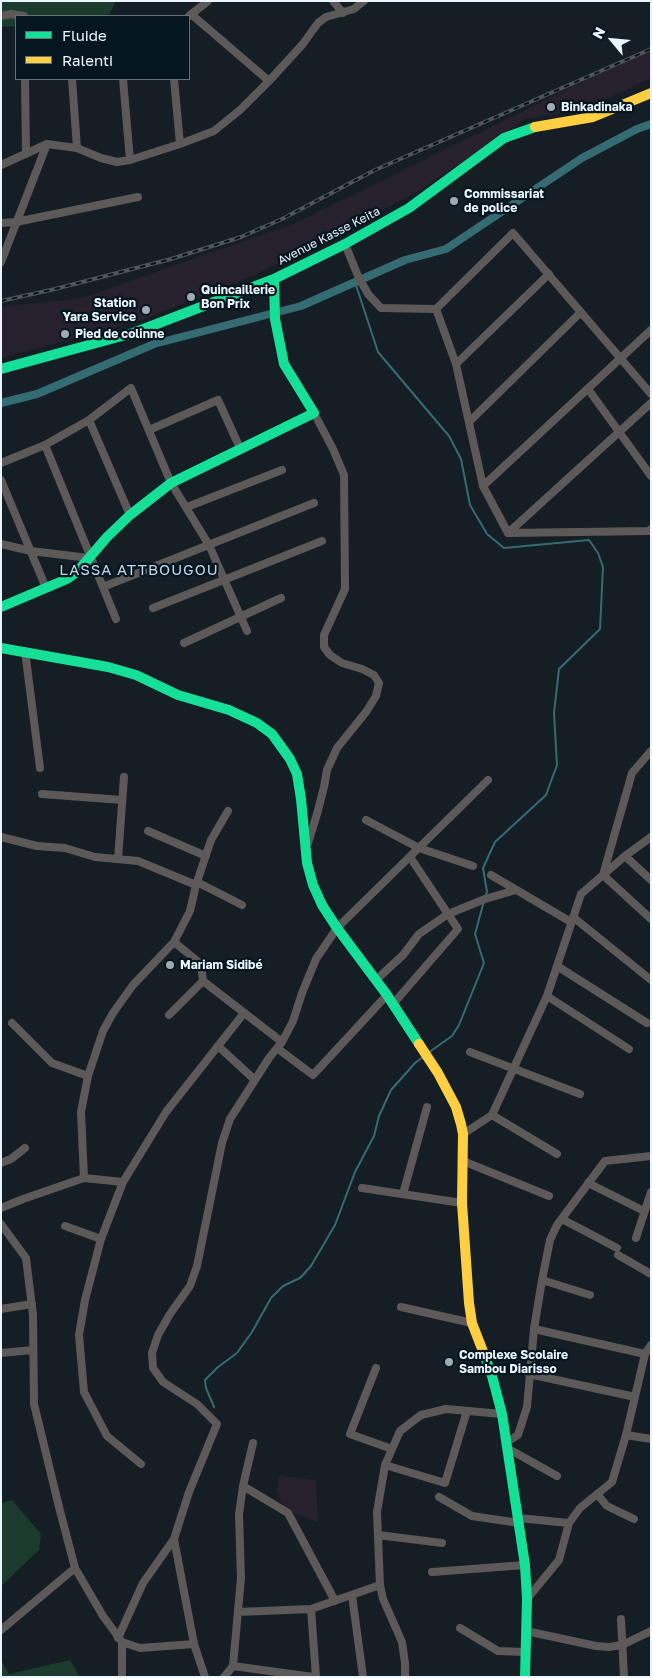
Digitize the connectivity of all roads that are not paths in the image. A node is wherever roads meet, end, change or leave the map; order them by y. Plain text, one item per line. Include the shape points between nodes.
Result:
1 (208, 1) edge
2 (333, 1) edge
3 (364, 1) edge
4 (343, 12) junction
5 (18, 15) edge
6 (190, 15) edge
7 (1, 16) edge
8 (24, 80) edge
9 (72, 80) edge
10 (123, 80) edge
11 (174, 80) edge
12 (269, 81) junction
13 (651, 94) edge
14 (47, 144) junction
15 (180, 144) junction
16 (77, 148) junction
17 (26, 154) junction
18 (130, 160) junction
19 (1, 165) edge
20 (138, 198) dead end
21 (16, 222) junction
22 (1, 223) edge
23 (345, 244) junction
24 (1, 262) edge
25 (549, 274) junction
26 (274, 279) junction
27 (436, 309) junction
28 (581, 312) junction
29 (651, 330) edge
30 (621, 358) junction
31 (456, 364) junction
32 (1, 369) edge
33 (588, 389) junction
34 (651, 394) edge
35 (651, 403) edge
36 (314, 412) junction
37 (89, 420) junction
38 (469, 422) junction
39 (149, 430) junction
40 (619, 432) junction
41 (46, 445) junction
42 (240, 448) junction
43 (1, 463) edge
44 (282, 470) dead end
45 (651, 476) edge
46 (1, 480) edge
47 (172, 483) junction
48 (483, 486) junction
49 (314, 503) dead end
50 (187, 507) junction
51 (130, 515) junction
52 (651, 529) edge
53 (508, 533) junction
54 (322, 541) dead end
55 (1, 544) edge
56 (209, 545) junction
57 (31, 551) junction
58 (90, 557) junction
59 (225, 580) junction
60 (46, 588) junction
61 (104, 588) junction
62 (281, 598) dead end
63 (2, 605) edge
64 (153, 608) dead end
65 (241, 616) junction
66 (116, 619) dead end
67 (247, 631) dead end
68 (184, 643) dead end
69 (1, 648) edge
70 (25, 651) junction
71 (651, 751) edge
72 (40, 768) dead end
73 (124, 776) dead end
74 (488, 780) dead end
75 (42, 794) dead end
76 (122, 800) junction
77 (228, 811) dead end
78 (366, 820) dead end
79 (148, 831) dead end
80 (1, 837) edge
81 (651, 837) edge
82 (305, 848) junction
83 (419, 848) junction
84 (206, 856) junction
85 (625, 856) junction
86 (410, 857) junction
87 (118, 859) junction
88 (473, 866) dead end
89 (491, 875) dead end
90 (603, 875) junction
91 (651, 880) edge
92 (197, 883) junction
93 (516, 890) junction
94 (242, 905) dead end
95 (448, 914) junction
96 (572, 919) junction
97 (651, 919) edge
98 (337, 928) junction
99 (174, 942) junction
100 (557, 966) junction
101 (376, 980) junction
102 (651, 980) edge
103 (203, 981) junction
104 (547, 996) junction
105 (390, 1000) junction
106 (244, 1013) junction
107 (169, 1015) dead end
108 (647, 1022) dead end
109 (12, 1023) dead end
110 (279, 1045) junction
111 (218, 1046) junction
112 (629, 1049) dead end
113 (470, 1052) dead end
114 (514, 1069) junction
115 (88, 1076) junction
116 (255, 1080) junction
117 (580, 1094) dead end
118 (427, 1107) dead end
119 (492, 1115) junction
120 (463, 1134) junction
121 (25, 1148) dead end
122 (557, 1154) dead end
123 (651, 1156) edge
124 (463, 1161) junction
125 (1, 1163) edge
126 (84, 1178) junction
127 (123, 1182) junction
128 (588, 1183) junction
129 (362, 1188) dead end
130 (651, 1192) edge
131 (403, 1194) junction
132 (548, 1196) dead end
133 (462, 1203) junction
134 (1, 1208) edge
135 (644, 1212) junction
136 (562, 1219) junction
137 (1, 1224) edge
138 (65, 1226) dead end
139 (636, 1238) dead end
140 (102, 1239) junction
141 (651, 1274) edge
142 (542, 1280) junction
143 (590, 1295) dead end
144 (32, 1304) junction
145 (400, 1307) dead end
146 (1, 1309) edge
147 (472, 1323) junction
148 (534, 1329) junction
149 (651, 1345) edge
150 (33, 1350) junction
151 (1, 1353) edge
152 (647, 1357) edge
153 (376, 1368) dead end
154 (529, 1374) junction
155 (635, 1397) junction
156 (467, 1411) junction
157 (502, 1414) junction
158 (626, 1435) junction
159 (651, 1439) edge
160 (253, 1443) dead end
161 (507, 1445) junction
162 (392, 1449) junction
163 (141, 1464) dead end
164 (385, 1465) junction
165 (557, 1476) dead end
166 (243, 1486) junction
167 (597, 1494) junction
168 (439, 1497) dead end
169 (518, 1520) junction
170 (634, 1520) dead end
171 (569, 1523) junction
172 (378, 1534) junction
173 (174, 1539) junction
174 (442, 1543) dead end
175 (525, 1565) junction
176 (75, 1568) junction
177 (432, 1572) dead end
178 (380, 1585) junction
179 (352, 1595) junction
180 (527, 1600) junction
181 (335, 1601) junction
182 (311, 1609) junction
183 (238, 1612) junction
184 (621, 1619) dead end
185 (460, 1628) dead end
186 (1, 1630) edge
187 (526, 1631) junction
188 (651, 1631) edge
189 (120, 1640) junction
190 (194, 1644) junction
191 (622, 1645) junction
192 (526, 1652) junction
193 (232, 1666) junction
194 (122, 1677) edge
195 (205, 1677) edge
196 (224, 1677) edge
197 (314, 1677) edge
198 (362, 1677) edge
199 (405, 1677) edge
200 (525, 1677) edge
201 (624, 1677) edge

1 - 6 street
2 - 4 street
3 - 4 street
4 - 12 street via 318,23
5 - 7 street
6 - 12 street
8 - 17 street
9 - 16 street
10 - 18 street
11 - 15 street
12 - 15 street via 214,131
13 - 23 street, Avenue Kasse Keita via 592,118 533,127 504,138 409,208
14 - 16 street
14 - 17 street
14 - 21 street
15 - 18 street
16 - 18 street via 117,162
17 - 19 street
20 - 21 street
21 - 22 street
21 - 24 street
23 - 26 street, Avenue Kasse Keita
23 - 27 street via 368,294 381,308
25 - 27 street via 513,233
25 - 28 street
25 - 31 street
26 - 32 street, Avenue Kasse Keita via 133,333
26 - 36 street via 275,319 284,364
27 - 31 street
28 - 30 street
28 - 38 street
29 - 30 street
30 - 33 street
30 - 34 street
31 - 38 street
33 - 40 street
33 - 48 street
35 - 40 street
36 - 42 street
36 - 82 street via 344,475 346,589 324,636 324,647 330,656 342,663 374,675 379,684 366,712 336,748
37 - 39 street via 131,388
37 - 41 street
37 - 51 street
38 - 48 street
39 - 42 street via 218,400
39 - 47 street
40 - 45 street
40 - 53 street
41 - 43 street
41 - 58 street
42 - 47 street
44 - 50 street
46 - 57 street
47 - 50 street
47 - 51 street
48 - 53 street
49 - 56 street
50 - 56 street
51 - 58 street
52 - 53 street
54 - 59 street
55 - 57 street
56 - 59 street
56 - 61 street
57 - 58 street
57 - 60 street
58 - 60 street via 67,580
58 - 61 street
59 - 64 street
59 - 65 street
60 - 63 street
61 - 66 street
62 - 65 street
65 - 67 street
65 - 68 street
69 - 70 street
70 - 72 street
70 - 82 street via 136,675 178,695 229,710 257,723 282,746 296,774 302,799
71 - 90 street via 632,773
73 - 76 street
74 - 83 street
75 - 76 street
76 - 87 street
77 - 84 street via 211,840
78 - 83 street
79 - 84 street
80 - 87 street via 37,846 65,848 95,858
81 - 85 street
82 - 98 street via 313,885
83 - 86 street
83 - 88 street
84 - 92 street
85 - 90 street
85 - 91 street
86 - 95 street
86 - 98 street
87 - 92 street via 138,862
89 - 93 street
90 - 96 street via 581,894
90 - 97 street
92 - 94 street
92 - 99 street via 190,910
93 - 95 street
93 - 96 street
95 - 101 street via 419,934 403,955
95 - 105 street via 458,929
96 - 100 street
96 - 102 street
98 - 101 street
98 - 110 street via 316,959 293,1020
99 - 103 street via 201,964
99 - 115 street via 133,984 114,1013 103,1031
100 - 104 street
100 - 108 street
101 - 105 street
103 - 106 street
103 - 107 street
104 - 112 street
104 - 114 street
105 - 110 street via 313,1075
105 - 120 street via 456,1106
106 - 110 street
106 - 111 street
109 - 115 street via 52,1063
110 - 116 street
111 - 116 street
111 - 127 street via 166,1112
113 - 114 street
114 - 117 street
114 - 119 street
115 - 126 street via 81,1112
116 - 173 street via 230,1119 222,1143 190,1286 158,1335 152,1353 153,1368 163,1382 197,1404 217,1424
118 - 131 street
119 - 120 street
119 - 122 street
120 - 124 street
121 - 125 street
123 - 128 street via 605,1161
124 - 132 street
124 - 133 street
126 - 127 street
126 - 134 street
127 - 140 street
128 - 135 street
128 - 136 street
129 - 131 street
130 - 135 street
131 - 133 street
133 - 147 street
135 - 139 street
136 - 141 street
136 - 142 street via 550,1240
137 - 144 street via 26,1258
138 - 140 street
140 - 163 street via 84,1300 79,1335 84,1392 107,1436
142 - 143 street
142 - 148 street
144 - 146 street
144 - 150 street
145 - 147 street
147 - 157 street
148 - 152 street
148 - 154 street
149 - 152 street
150 - 151 street
150 - 176 street via 34,1404
152 - 155 street
153 - 162 street via 350,1434
154 - 155 street
154 - 161 street via 527,1407 518,1435
155 - 158 street
156 - 157 street
156 - 162 street via 446,1409 421,1416 400,1431
156 - 164 street via 445,1483
157 - 161 street
158 - 159 street
158 - 167 street via 612,1482
160 - 166 street
161 - 165 street
161 - 169 street
162 - 164 street
164 - 172 street via 377,1512
166 - 181 street via 288,1513
166 - 183 street via 239,1514 241,1578
167 - 170 street via 607,1506
167 - 171 street via 580,1508
168 - 169 street via 472,1516
169 - 171 street
169 - 175 street
171 - 180 street via 559,1560
172 - 174 street
172 - 178 street
173 - 189 street via 143,1583
173 - 190 street
175 - 177 street
175 - 180 street
176 - 186 street
176 - 189 street
178 - 179 street
178 - 199 street via 383,1600 402,1642
179 - 181 street
179 - 198 street
180 - 187 street
181 - 182 street
182 - 183 street
182 - 197 street
183 - 193 street
184 - 191 street
185 - 192 street via 498,1651
187 - 191 street via 596,1646
187 - 192 street
188 - 191 street
189 - 190 street via 140,1648
189 - 194 street
190 - 195 street
191 - 201 street
192 - 200 street
193 - 196 street
193 - 197 street

